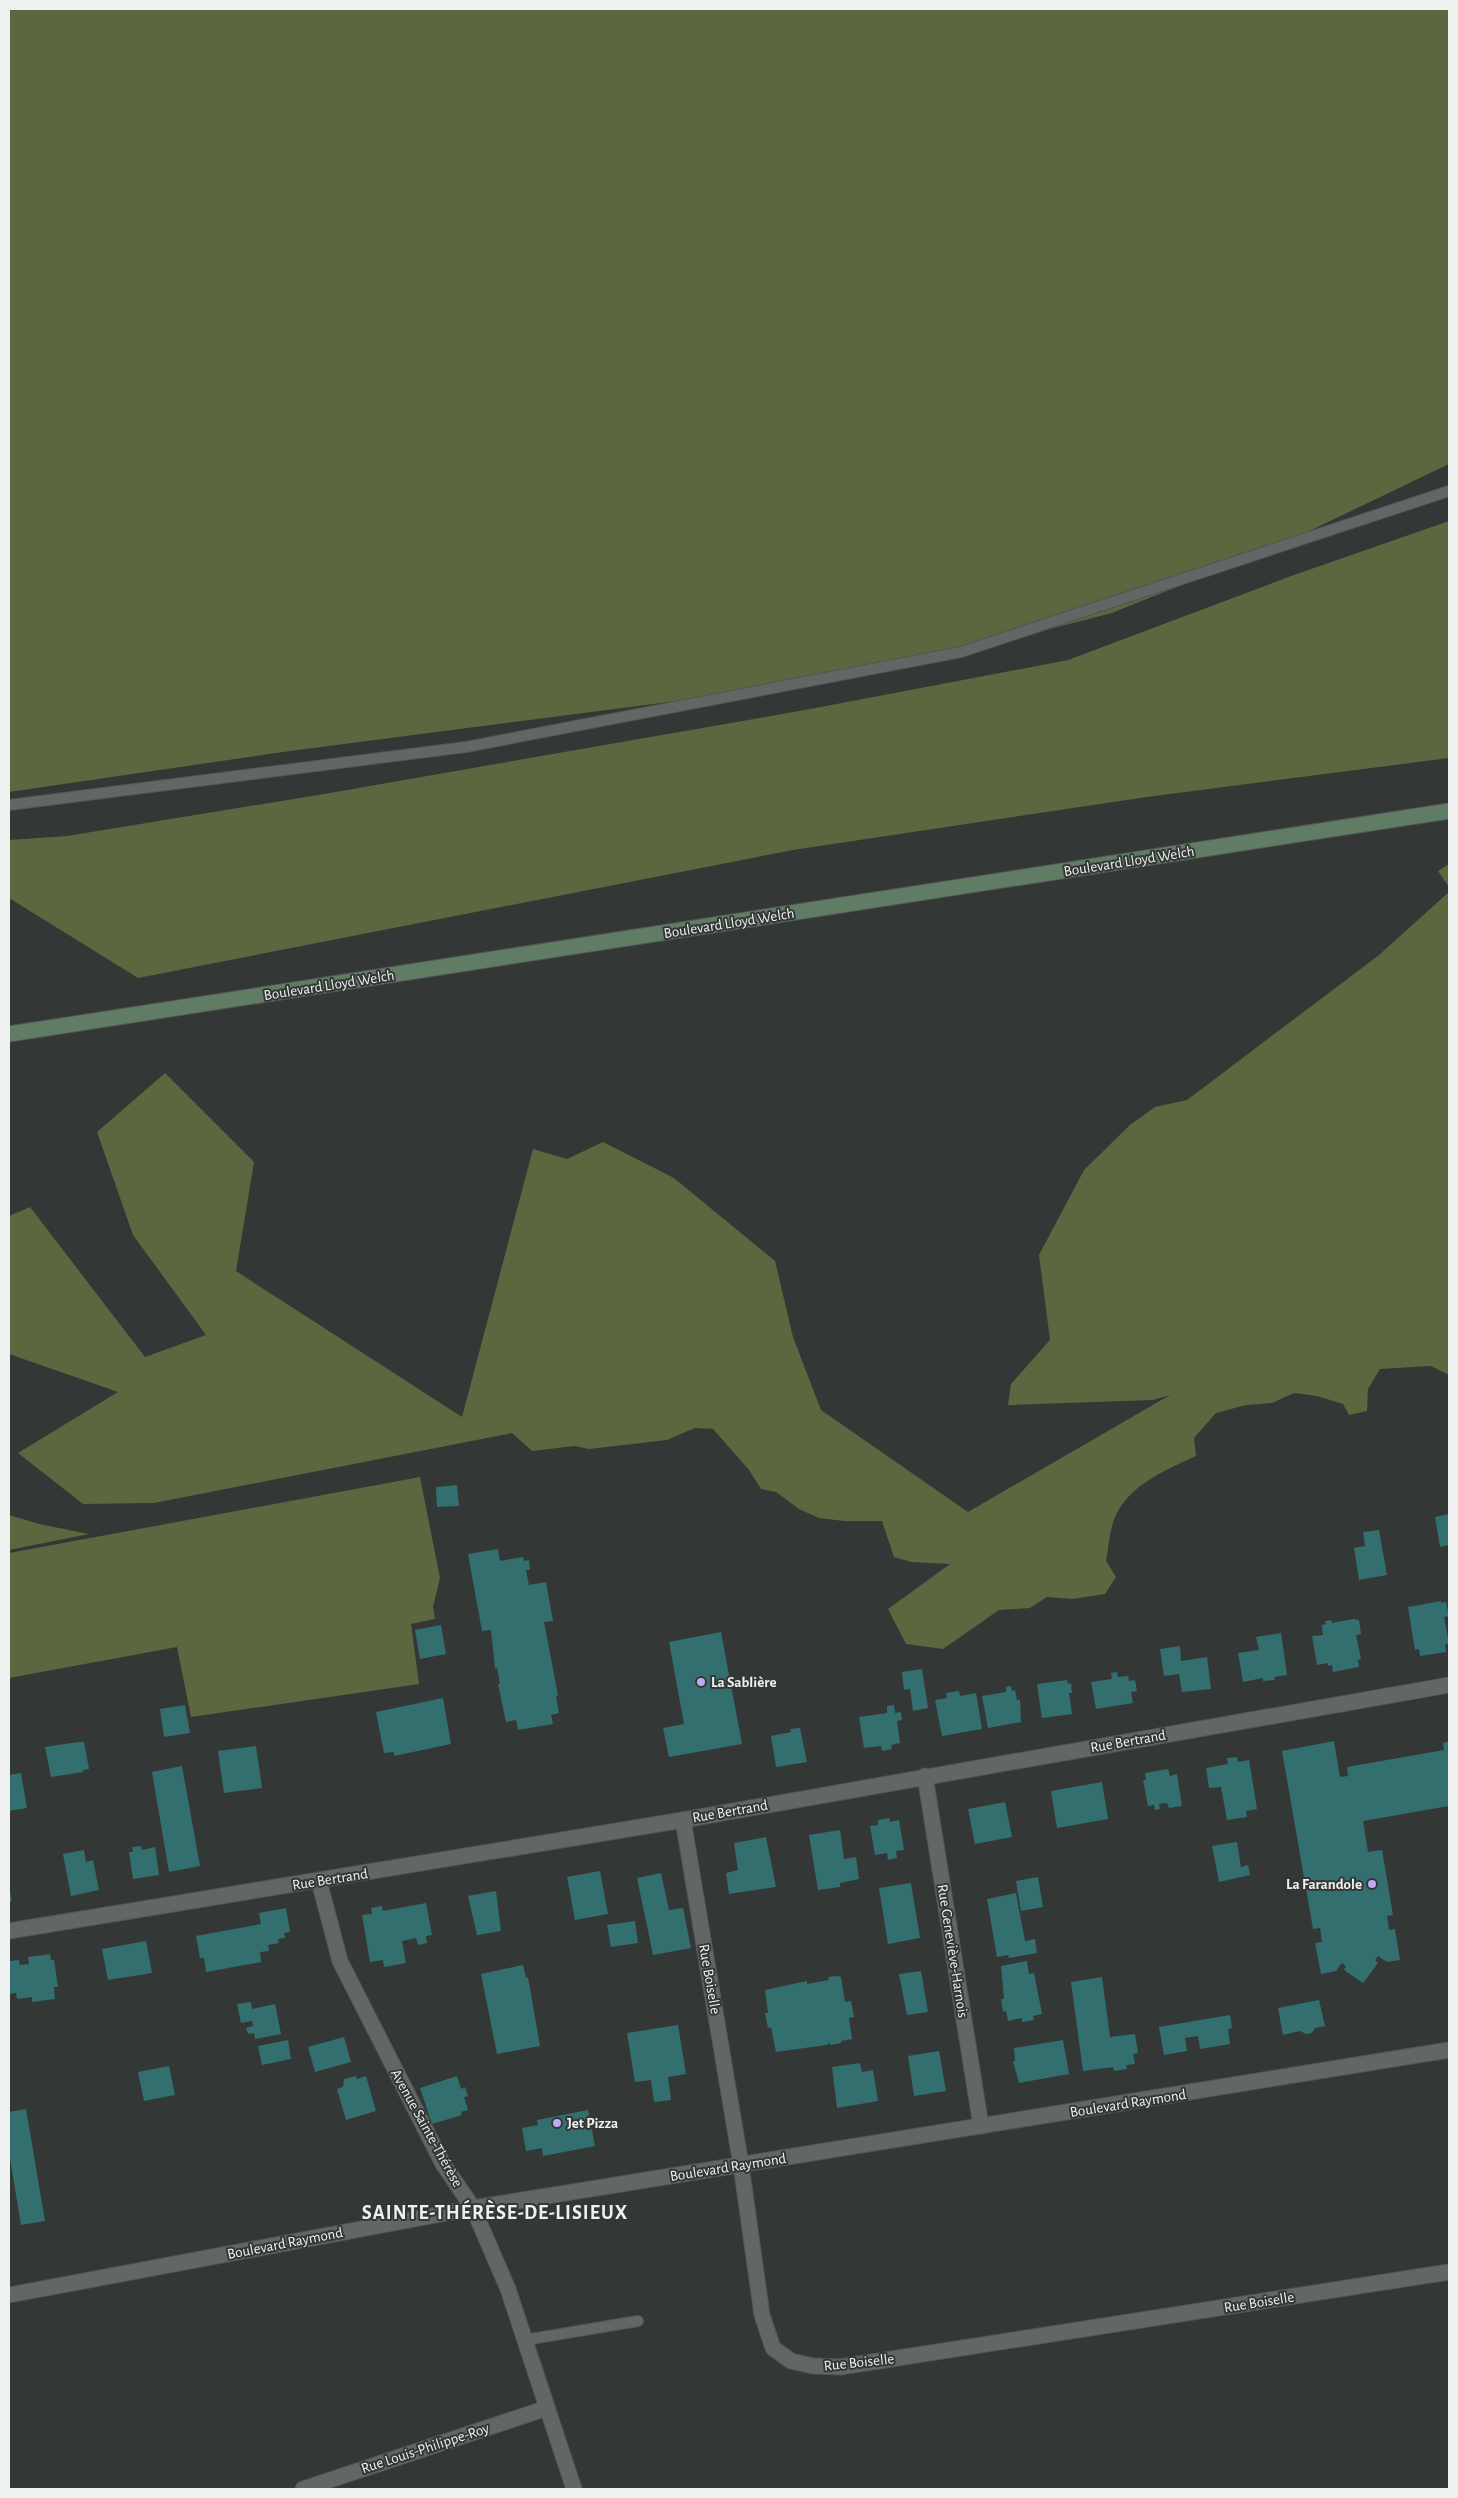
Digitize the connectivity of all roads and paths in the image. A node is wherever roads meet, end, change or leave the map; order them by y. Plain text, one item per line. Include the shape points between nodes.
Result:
1 (1449, 491) edge
2 (9, 805) edge
3 (1449, 811) edge
4 (9, 1034) edge
5 (1449, 1685) edge
6 (925, 1776) junction
7 (682, 1820) junction
8 (319, 1881) junction
9 (9, 1931) edge
10 (1449, 2050) edge
11 (981, 2126) junction
12 (741, 2165) junction
13 (473, 2208) junction
14 (1449, 2272) edge
15 (9, 2294) edge
16 (638, 2321) dead end
17 (525, 2340) junction
18 (547, 2408) junction
19 (303, 2489) edge
20 (574, 2489) edge

1 - 2 lane via 961,652 466,747
3 - 4 main road, Boulevard Lloyd Welch
5 - 6 street, Rue Bertrand
6 - 7 street, Rue Bertrand
6 - 11 street, Rue Geneviève-Harnois
7 - 8 street, Rue Bertrand
7 - 12 street, Rue Boiselle
8 - 9 street, Rue Bertrand
8 - 13 street, Avenue Sainte-Thérèse via 340,1960 444,2164
10 - 11 street, Boulevard Raymond
11 - 12 street, Boulevard Raymond
12 - 13 street, Boulevard Raymond
12 - 14 street, Rue Boiselle via 762,2315 773,2348 791,2361 813,2366 840,2367
13 - 15 street, Boulevard Raymond
13 - 17 street, Avenue Sainte-Thérèse via 508,2289
16 - 17 lane
17 - 18 street, Avenue Sainte-Thérèse
18 - 19 street, Rue Louis-Philippe-Roy
18 - 20 street, Avenue Sainte-Thérèse

